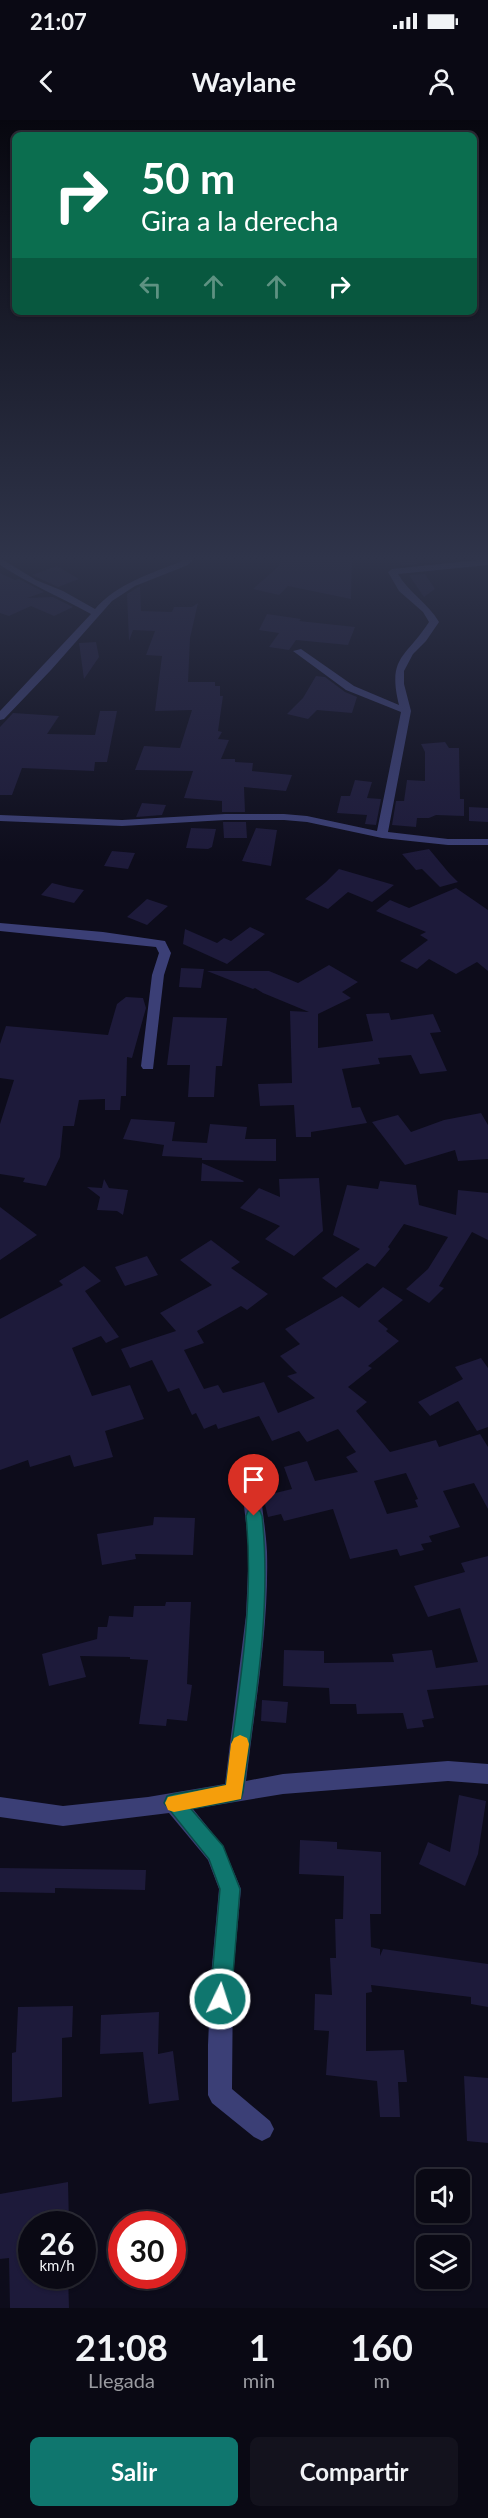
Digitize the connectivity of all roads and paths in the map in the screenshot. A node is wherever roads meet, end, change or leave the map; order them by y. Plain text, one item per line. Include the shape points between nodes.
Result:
1 (58, 657) edge
2 (306, 657) edge
3 (407, 657) edge
4 (406, 711) junction
5 (0, 717) edge
6 (0, 818) edge
7 (382, 836) junction
8 (488, 842) edge
9 (0, 927) edge
10 (148, 1066) dead end
11 (252, 1497) dead end
12 (488, 1774) edge
13 (234, 1792) junction
14 (174, 1803) junction
15 (0, 1806) edge
16 (262, 2129) dead end

1 - 5 street
2 - 4 street via 350,688
3 - 4 street via 399,671
4 - 7 street
6 - 7 street via 122,823 284,817
7 - 8 street
9 - 10 street via 160,944 165,953 158,975
11 - 13 street via 258,1554 253,1655
12 - 13 street via 448,1771 283,1784
13 - 14 street
14 - 15 street via 63,1816
14 - 16 street via 216,1853 230,1889 222,1976 220,2095

